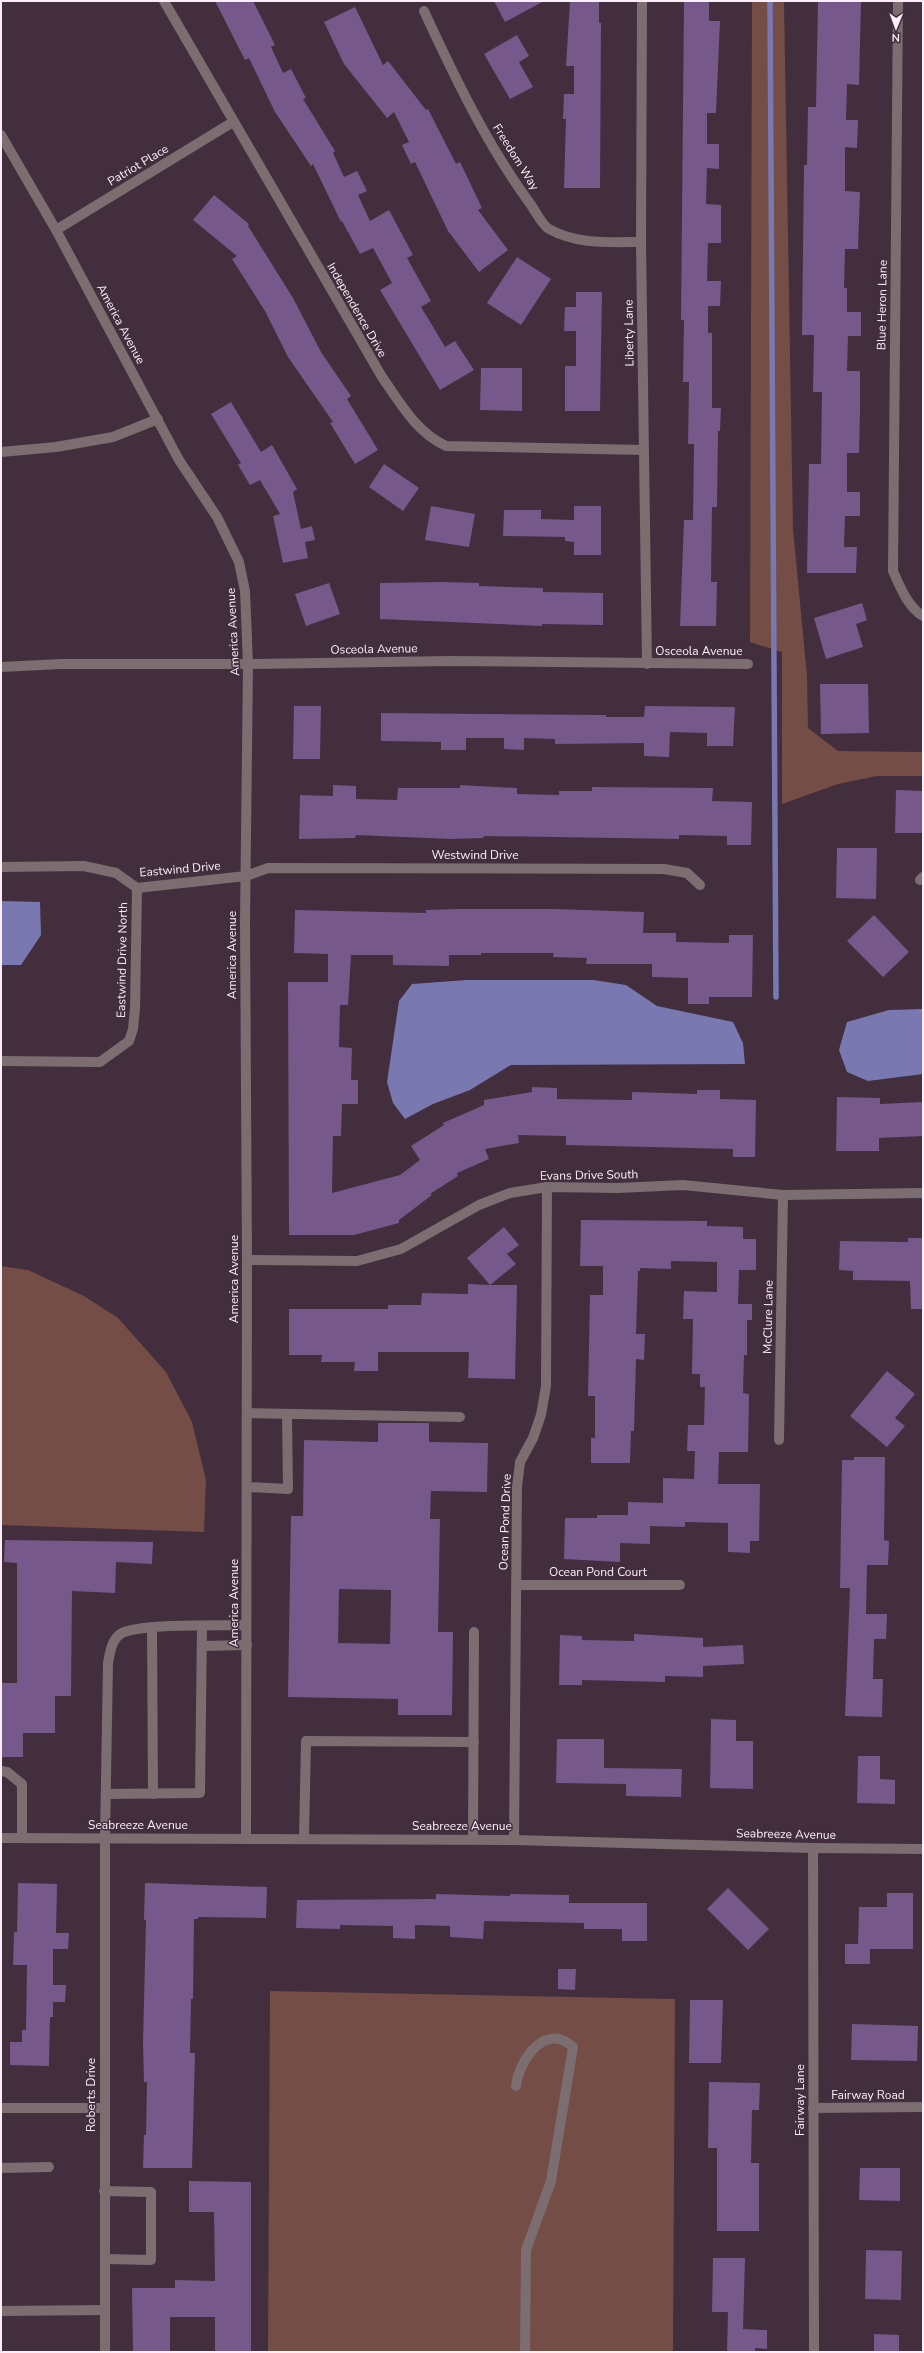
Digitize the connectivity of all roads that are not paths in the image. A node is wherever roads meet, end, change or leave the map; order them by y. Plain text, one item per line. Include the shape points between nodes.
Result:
1 (164, 1) edge
2 (642, 1) edge
3 (898, 1) edge
4 (424, 11) dead end
5 (233, 122) junction
6 (1, 135) edge
7 (56, 230) junction
8 (641, 242) junction
9 (158, 419) junction
10 (643, 450) junction
11 (1, 452) edge
12 (923, 616) edge
13 (248, 664) junction
14 (647, 664) junction
15 (748, 664) dead end
16 (1, 667) edge
17 (1, 867) edge
18 (246, 876) junction
19 (700, 885) dead end
20 (137, 888) junction
21 (1, 1061) edge
22 (547, 1187) junction
23 (923, 1193) edge
24 (783, 1195) junction
25 (247, 1260) junction
26 (247, 1413) junction
27 (287, 1414) junction
28 (460, 1417) dead end
29 (779, 1440) dead end
30 (247, 1487) junction
31 (516, 1585) junction
32 (680, 1585) dead end
33 (246, 1625) junction
34 (202, 1626) junction
35 (152, 1628) junction
36 (474, 1632) dead end
37 (246, 1645) junction
38 (202, 1646) junction
39 (474, 1742) junction
40 (1, 1772) edge
41 (106, 1794) junction
42 (153, 1794) junction
43 (1, 1838) edge
44 (22, 1838) junction
45 (105, 1838) junction
46 (246, 1838) junction
47 (304, 1838) junction
48 (473, 1839) junction
49 (514, 1840) junction
50 (813, 1848) junction
51 (923, 1849) edge
52 (516, 2086) dead end
53 (923, 2107) edge
54 (1, 2108) edge
55 (104, 2108) junction
56 (813, 2108) junction
57 (49, 2167) dead end
58 (1, 2168) edge
59 (104, 2191) junction
60 (105, 2259) junction
61 (105, 2310) junction
62 (1, 2311) edge
63 (104, 2352) edge
64 (525, 2352) edge
65 (814, 2352) edge

1 - 5 street, Independence Drive
2 - 8 street, Liberty Lane
3 - 12 street, Blue Heron Lane via 893,571 902,591
4 - 8 street, Freedom Way via 464,96 515,184 547,228 572,239 593,242
5 - 7 street, Patriot Place
5 - 10 street, Independence Drive via 382,378 414,423 432,439 446,446
6 - 7 street, America Avenue
7 - 9 street, America Avenue
8 - 10 street, Liberty Lane
9 - 11 street via 113,437 56,447
9 - 13 street, America Avenue via 180,460 217,517 239,562 245,590
10 - 14 street, Liberty Lane
13 - 14 street, Osceola Avenue via 450,661
13 - 16 street, Osceola Avenue via 61,664
13 - 18 street, America Avenue
14 - 15 street, Osceola Avenue
17 - 20 street, Eastwind Drive via 84,866 116,873
18 - 19 street, Westwind Drive via 268,868 664,869 686,873
18 - 20 street, Eastwind Drive
18 - 25 street, America Avenue
20 - 21 street, Eastwind Drive North via 135,1009 133,1029 128,1041 100,1062
22 - 24 street, Evans Drive South via 618,1188 683,1185
22 - 25 street, Evans Drive South via 510,1193 479,1205 401,1249 357,1261
22 - 31 street, Ocean Pond Drive via 546,1386 541,1415 533,1438 520,1462 517,1487
23 - 24 street, Evans Drive South
24 - 29 street, McClure Lane
25 - 26 street, America Avenue
26 - 27 street
26 - 30 street, America Avenue
27 - 28 street
27 - 30 street via 288,1489
30 - 33 street, America Avenue
31 - 32 street, Ocean Pond Court
31 - 49 street, Ocean Pond Drive
33 - 34 street, Roberts Drive
33 - 37 street, America Avenue
34 - 35 street, Roberts Drive
34 - 38 street
35 - 41 street, Roberts Drive via 122,1633 111,1645 108,1662
35 - 42 street
36 - 39 street
37 - 38 street
37 - 46 street, America Avenue
38 - 42 street via 200,1793
39 - 47 street via 306,1741
39 - 48 street
40 - 44 street via 7,1772 22,1784
41 - 42 street
41 - 45 street, Roberts Drive
43 - 44 street, Seabreeze Avenue
44 - 45 street, Seabreeze Avenue
45 - 46 street, Seabreeze Avenue
45 - 55 street, Roberts Drive
46 - 47 street, Seabreeze Avenue
47 - 48 street, Seabreeze Avenue
48 - 49 street, Seabreeze Avenue
49 - 50 street, Seabreeze Avenue
50 - 51 street, Seabreeze Avenue
50 - 56 street, Fairway Lane
52 - 64 street via 517,2073 523,2060 543,2042 553,2037 565,2040 573,2047 551,2181 526,2250
53 - 56 street, Fairway Road
54 - 55 street
55 - 59 street, Roberts Drive
56 - 65 street, Fairway Lane
57 - 58 street
59 - 60 street, Roberts Drive
59 - 60 street via 151,2192 151,2260
60 - 61 street, Roberts Drive
61 - 62 street
61 - 63 street, Roberts Drive

